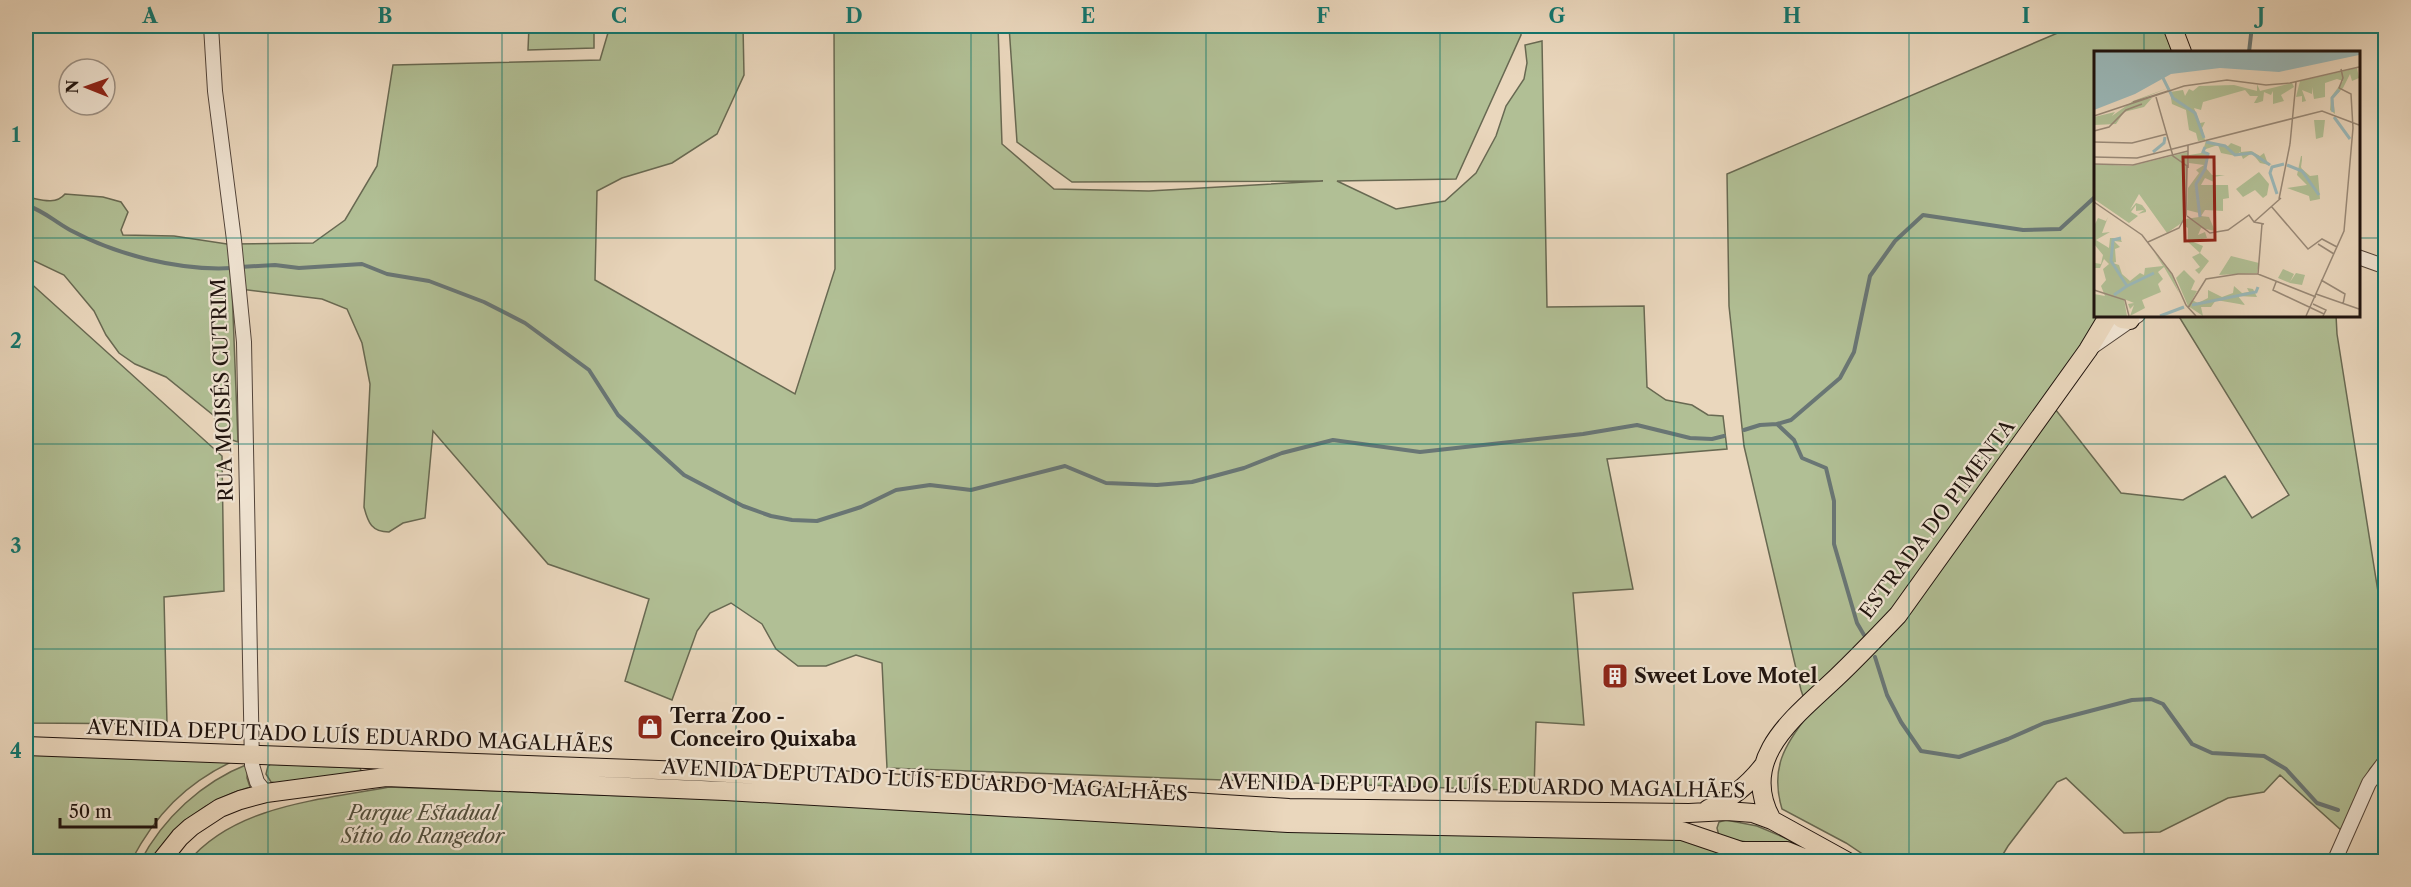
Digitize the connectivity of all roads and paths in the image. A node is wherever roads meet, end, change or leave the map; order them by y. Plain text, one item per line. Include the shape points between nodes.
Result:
1 (210, 26) edge
2 (2172, 26) edge
3 (2182, 51) edge
4 (2360, 258) edge
5 (2385, 267) edge
6 (2108, 316) edge
7 (2129, 317) edge
8 (2088, 350) junction
9 (26, 746) edge
10 (252, 754) junction
11 (2385, 760) edge
12 (1764, 764) junction
13 (266, 793) junction
14 (1727, 811) junction
15 (1697, 813) junction
16 (1772, 820) junction
17 (1717, 843) junction
18 (160, 861) edge
19 (1814, 861) edge
20 (1848, 861) edge
21 (2334, 861) edge

1 - 10 street, RUA MOISÉS CUTRIM via 244,364
2 - 3 main road
4 - 5 street
6 - 8 main road, ESTRADA DO PIMENTA
7 - 8 street
8 - 12 main road, ESTRADA DO PIMENTA via 1898,615 1785,728
9 - 10 main road, AVENIDA DEPUTADO LUÍS EDUARDO MAGALHÃES
10 - 13 street, RUA MOISÉS CUTRIM via 255,777
10 - 15 main road, AVENIDA DEPUTADO LUÍS EDUARDO MAGALHÃES via 711,772 1289,808
11 - 21 street via 2369,783
12 - 15 main road, ESTRADA DO PIMENTA via 1730,797
12 - 16 main road, ESTRADA DO PIMENTA via 1760,793
13 - 17 main road, AVENIDA DEPUTADO LUÍS EDUARDO MAGALHÃES via 386,777 725,791 1288,823 1682,831
13 - 18 main road, AVENIDA DEPUTADO LUÍS EDUARDO MAGALHÃES via 240,800 206,817 180,837
14 - 15 main road, AVENIDA DEPUTADO LUÍS EDUARDO MAGALHÃES
14 - 16 main road, AVENIDA DEPUTADO LUÍS EDUARDO MAGALHÃES via 1753,813
14 - 17 main road via 1710,824
16 - 20 main road, AVENIDA DEPUTADO LUÍS EDUARDO MAGALHÃES
17 - 19 main road, AVENIDA DEPUTADO LUÍS EDUARDO MAGALHÃES via 1741,851 1787,850

